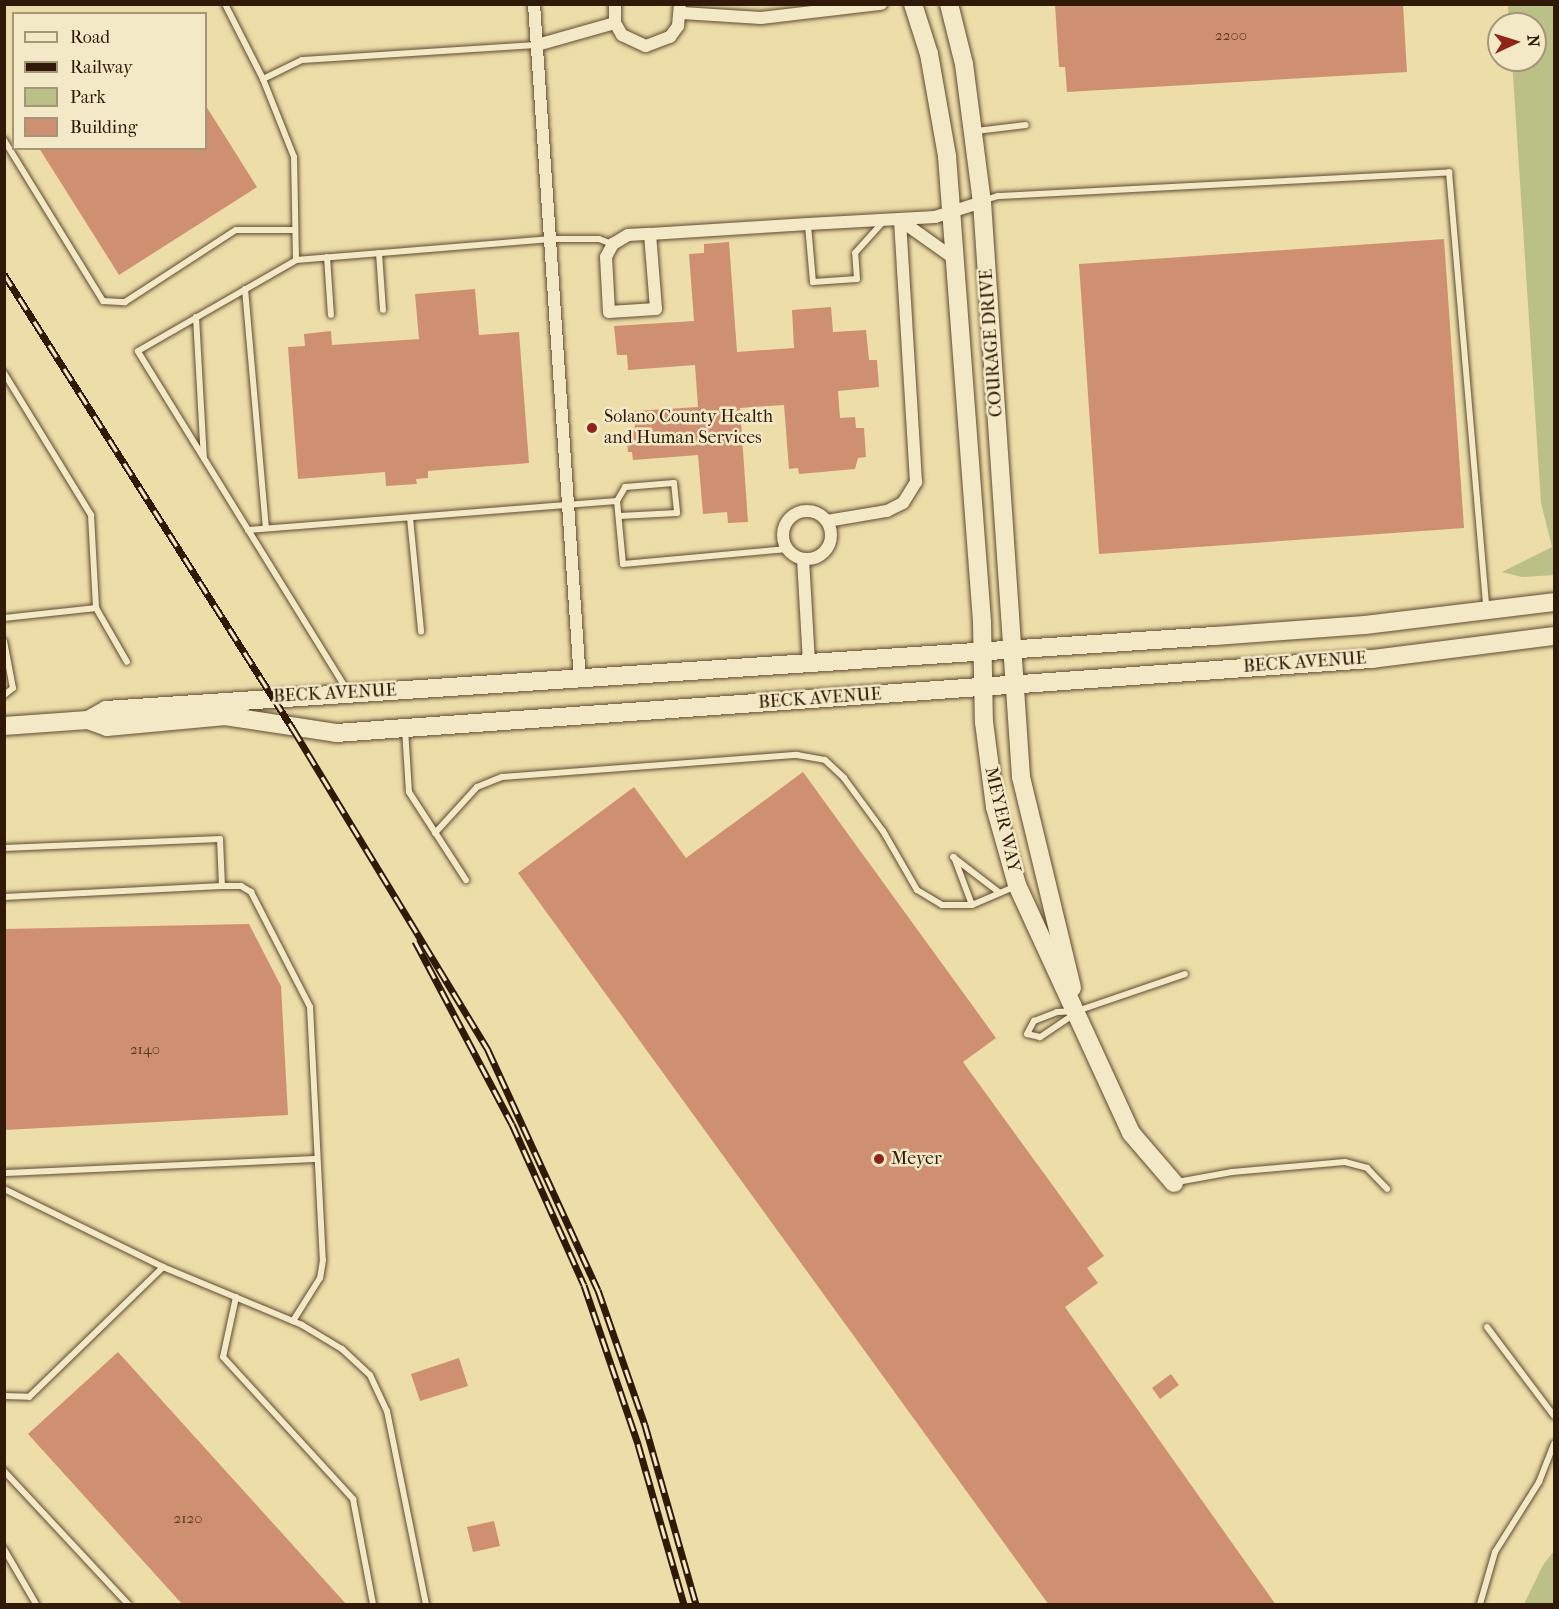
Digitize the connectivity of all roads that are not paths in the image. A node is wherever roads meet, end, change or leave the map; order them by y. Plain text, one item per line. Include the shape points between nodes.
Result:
1 (225, 4) edge
2 (534, 4) edge
3 (615, 4) edge
4 (881, 4) edge
5 (913, 4) edge
6 (949, 4) edge
7 (681, 9) edge
8 (615, 23) junction
9 (537, 45) junction
10 (263, 79) junction
11 (1026, 124) dead end
12 (975, 131) junction
13 (4, 140) edge
14 (982, 202) junction
15 (951, 212) junction
16 (900, 220) junction
17 (883, 221) junction
18 (808, 224) junction
19 (296, 230) junction
20 (650, 234) junction
21 (551, 239) junction
22 (613, 244) junction
23 (379, 253) junction
24 (327, 257) junction
25 (952, 258) junction
26 (296, 260) junction
27 (245, 289) junction
28 (383, 310) dead end
29 (331, 315) dead end
30 (196, 317) junction
31 (4, 373) edge
32 (204, 459) junction
33 (617, 501) junction
34 (569, 507) junction
35 (619, 516) junction
36 (410, 518) junction
37 (827, 521) junction
38 (266, 528) junction
39 (248, 530) junction
40 (787, 549) junction
41 (803, 560) junction
42 (1554, 602) edge
43 (96, 608) junction
44 (1486, 610) junction
45 (4, 618) edge
46 (421, 631) dead end
47 (1554, 636) edge
48 (4, 642) edge
49 (1013, 650) junction
50 (982, 652) junction
51 (127, 662) dead end
52 (809, 664) junction
53 (580, 680) junction
54 (1014, 685) junction
55 (983, 687) junction
56 (349, 693) junction
57 (4, 695) edge
58 (87, 720) junction
59 (4, 726) edge
60 (405, 728) junction
61 (435, 833) junction
62 (4, 848) edge
63 (466, 880) dead end
64 (1017, 885) junction
65 (222, 886) junction
66 (1000, 893) junction
67 (4, 897) edge
68 (972, 905) junction
69 (1185, 974) dead end
70 (1077, 1011) junction
71 (317, 1159) junction
72 (4, 1173) edge
73 (1174, 1183) joint
74 (4, 1189) edge
75 (1387, 1189) dead end
76 (163, 1267) junction
77 (236, 1297) junction
78 (293, 1321) junction
79 (1486, 1327) dead end
80 (4, 1396) edge
81 (1554, 1416) edge
82 (1554, 1444) edge
83 (5, 1472) edge
84 (4, 1549) edge
85 (36, 1605) edge
86 (128, 1605) edge
87 (373, 1605) edge
88 (426, 1605) edge
89 (1480, 1605) edge

1 - 10 lane
2 - 9 street
3 - 8 street
4 - 7 street via 761,18
5 - 15 street, COURAGE DRIVE via 929,54 947,156
6 - 12 street, COURAGE DRIVE
7 - 8 street via 675,32 659,44 633,43
8 - 9 street
9 - 10 lane via 302,60
9 - 21 street
10 - 19 lane via 294,157
11 - 12 lane
12 - 14 street, COURAGE DRIVE
13 - 19 lane via 103,301 125,302 236,230
14 - 15 street
14 - 44 lane via 1021,195 1449,172
14 - 49 street, COURAGE DRIVE
15 - 16 street
15 - 25 street, COURAGE DRIVE
16 - 17 street
16 - 25 street
16 - 37 street via 916,482 903,503 887,512
17 - 18 street
17 - 18 lane via 855,252 857,279 813,282
18 - 20 street
19 - 26 lane
20 - 22 street via 628,236
20 - 22 street via 656,309 609,312 606,257
21 - 22 lane via 598,239
21 - 23 lane
21 - 34 street
23 - 24 lane
23 - 28 lane
24 - 26 lane
24 - 29 lane
25 - 50 street, COURAGE DRIVE
26 - 27 lane
27 - 30 lane
27 - 38 lane
30 - 32 lane
30 - 32 lane via 138,351
31 - 43 lane via 91,515
32 - 39 lane
33 - 34 lane
33 - 35 lane
33 - 35 lane via 626,487 674,483 677,513
34 - 36 lane
34 - 53 street
35 - 40 lane via 623,564
36 - 38 lane
36 - 46 lane
37 - 40 street via 815,512 793,515 784,527
37 - 41 street via 832,537 825,552
38 - 39 lane
39 - 56 lane
40 - 41 street
41 - 52 street
42 - 44 street, BECK AVENUE
43 - 45 lane
43 - 51 lane
44 - 49 street, BECK AVENUE via 1365,625
47 - 54 street, BECK AVENUE via 1372,658
48 - 57 lane via 13,688
49 - 50 street, BECK AVENUE
49 - 54 street, COURAGE DRIVE
50 - 52 street, BECK AVENUE
50 - 55 street, MEYER WAY
52 - 53 street, BECK AVENUE
53 - 56 street, BECK AVENUE
54 - 55 street, BECK AVENUE
54 - 70 street, MEYER WAY via 1021,777
55 - 60 street, BECK AVENUE
55 - 64 street, MEYER WAY via 993,797
56 - 58 street, BECK AVENUE via 106,710
58 - 59 street, BECK AVENUE
58 - 60 street, BECK AVENUE via 107,727 225,716 320,733
60 - 61 lane via 409,792
61 - 63 lane
61 - 68 lane via 477,787 502,777 797,755 825,760 844,778 883,831 917,890 942,905
62 - 65 lane via 220,839
64 - 66 lane
64 - 70 street, MEYER WAY
65 - 67 lane
65 - 71 lane via 242,886 251,892 310,1007
66 - 68 lane
66 - 68 lane via 953,857
69 - 70 lane
70 - 70 lane via 1034,1021 1027,1034 1041,1036 1061,1027
70 - 73 street, MEYER WAY via 1131,1133
71 - 72 lane
71 - 78 lane via 323,1260 320,1278
73 - 75 lane via 1232,1172 1345,1162 1367,1168
74 - 76 lane
76 - 77 lane
76 - 80 lane via 29,1397
77 - 78 lane
77 - 87 lane via 223,1357 353,1499
78 - 88 lane via 342,1349 370,1376 387,1411
79 - 81 lane
82 - 89 lane via 1539,1482 1495,1551
83 - 86 lane
84 - 85 lane

